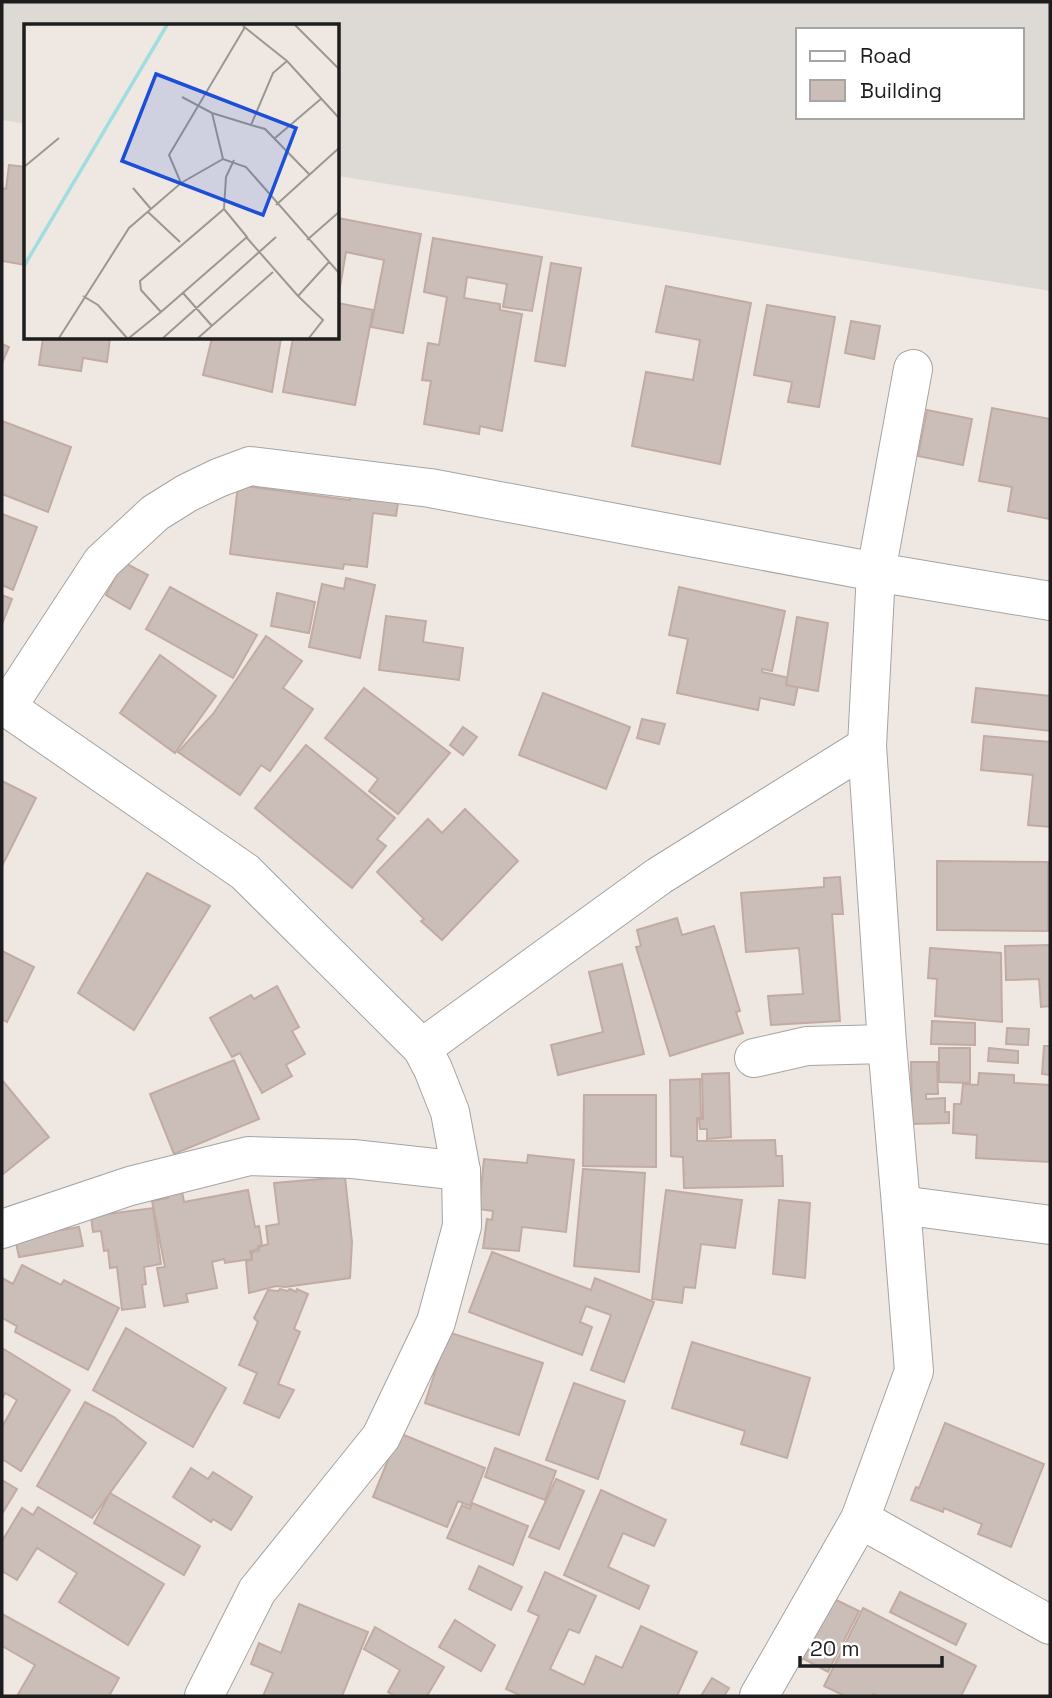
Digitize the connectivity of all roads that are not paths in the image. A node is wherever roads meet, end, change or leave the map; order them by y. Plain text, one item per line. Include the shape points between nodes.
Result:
1 (913, 369) dead end
2 (877, 572) junction
3 (1050, 601) edge
4 (4, 705) edge
5 (867, 746) junction
6 (887, 1044) junction
7 (422, 1048) junction
8 (754, 1058) dead end
9 (461, 1171) junction
10 (901, 1205) junction
11 (1050, 1225) edge
12 (2, 1229) edge
13 (860, 1519) junction
14 (1050, 1625) edge
15 (204, 1696) edge
16 (759, 1696) edge

1 - 2 street
2 - 3 street
2 - 4 street via 430,488 250,466 197,488 155,513 102,562
2 - 5 street
4 - 7 street via 246,872
5 - 6 street
5 - 7 street via 659,876
6 - 8 street via 807,1046
6 - 10 street
7 - 9 street via 450,1112
9 - 12 street via 353,1159 249,1156 130,1186
9 - 15 street via 462,1226 436,1322 381,1437 257,1591
10 - 11 street
10 - 13 street via 914,1371
13 - 14 street
13 - 16 street

